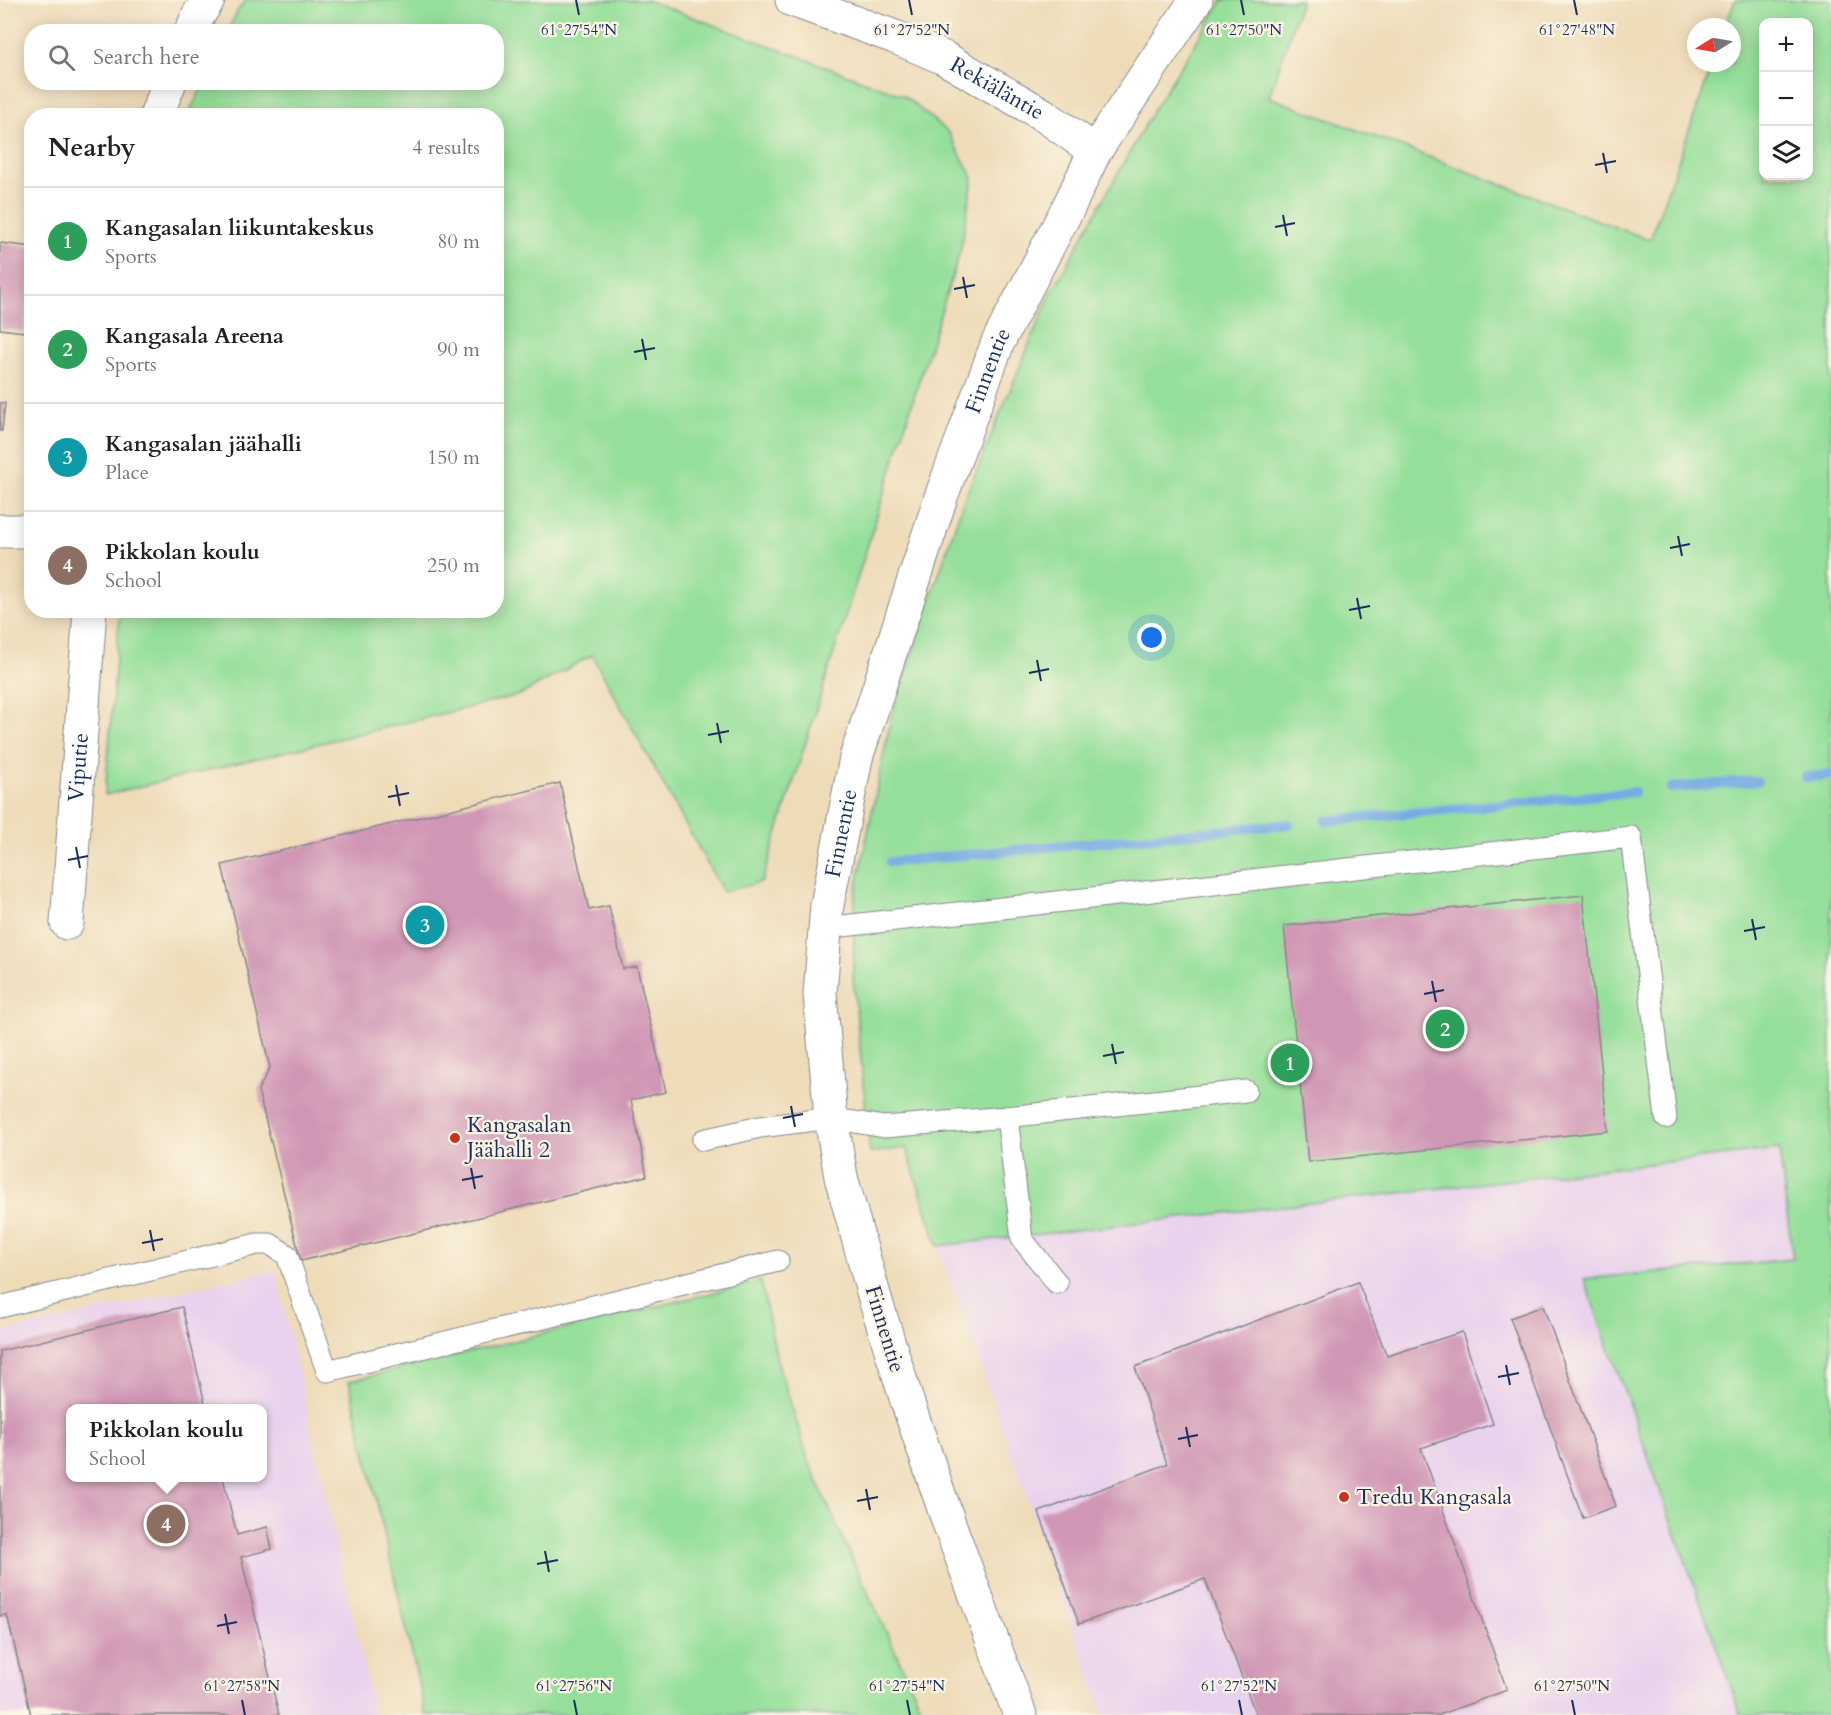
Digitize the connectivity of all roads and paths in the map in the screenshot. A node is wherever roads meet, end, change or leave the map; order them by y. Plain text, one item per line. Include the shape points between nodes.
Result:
1 (208, 0) edge
2 (792, 0) edge
3 (1197, 0) edge
4 (194, 24) edge
5 (167, 90) edge
6 (159, 108) edge
7 (1095, 151) junction
8 (0, 531) edge
9 (24, 531) edge
10 (89, 618) edge
11 (68, 923) dead end
12 (825, 928) junction
13 (1246, 1091) dead end
14 (1007, 1117) junction
15 (831, 1118) junction
16 (1666, 1118) dead end
17 (703, 1140) dead end
18 (778, 1261) dead end
19 (1057, 1283) dead end
20 (0, 1307) edge
21 (1020, 1715) edge

1 - 4 street
2 - 7 street, Rekiäläntie via 944,58 1042,114
3 - 7 street, Finnentie
5 - 6 street
7 - 12 street, Finnentie via 998,342 941,497 856,758
8 - 9 street
10 - 11 street, Viputie
12 - 15 street, Finnentie via 820,994
12 - 16 lane via 1631,837
13 - 14 lane
14 - 15 lane via 884,1127
14 - 19 lane via 1022,1239
15 - 17 lane via 760,1127
15 - 21 street, Finnentie via 841,1177 908,1404
18 - 20 lane via 327,1371 288,1255 270,1244

